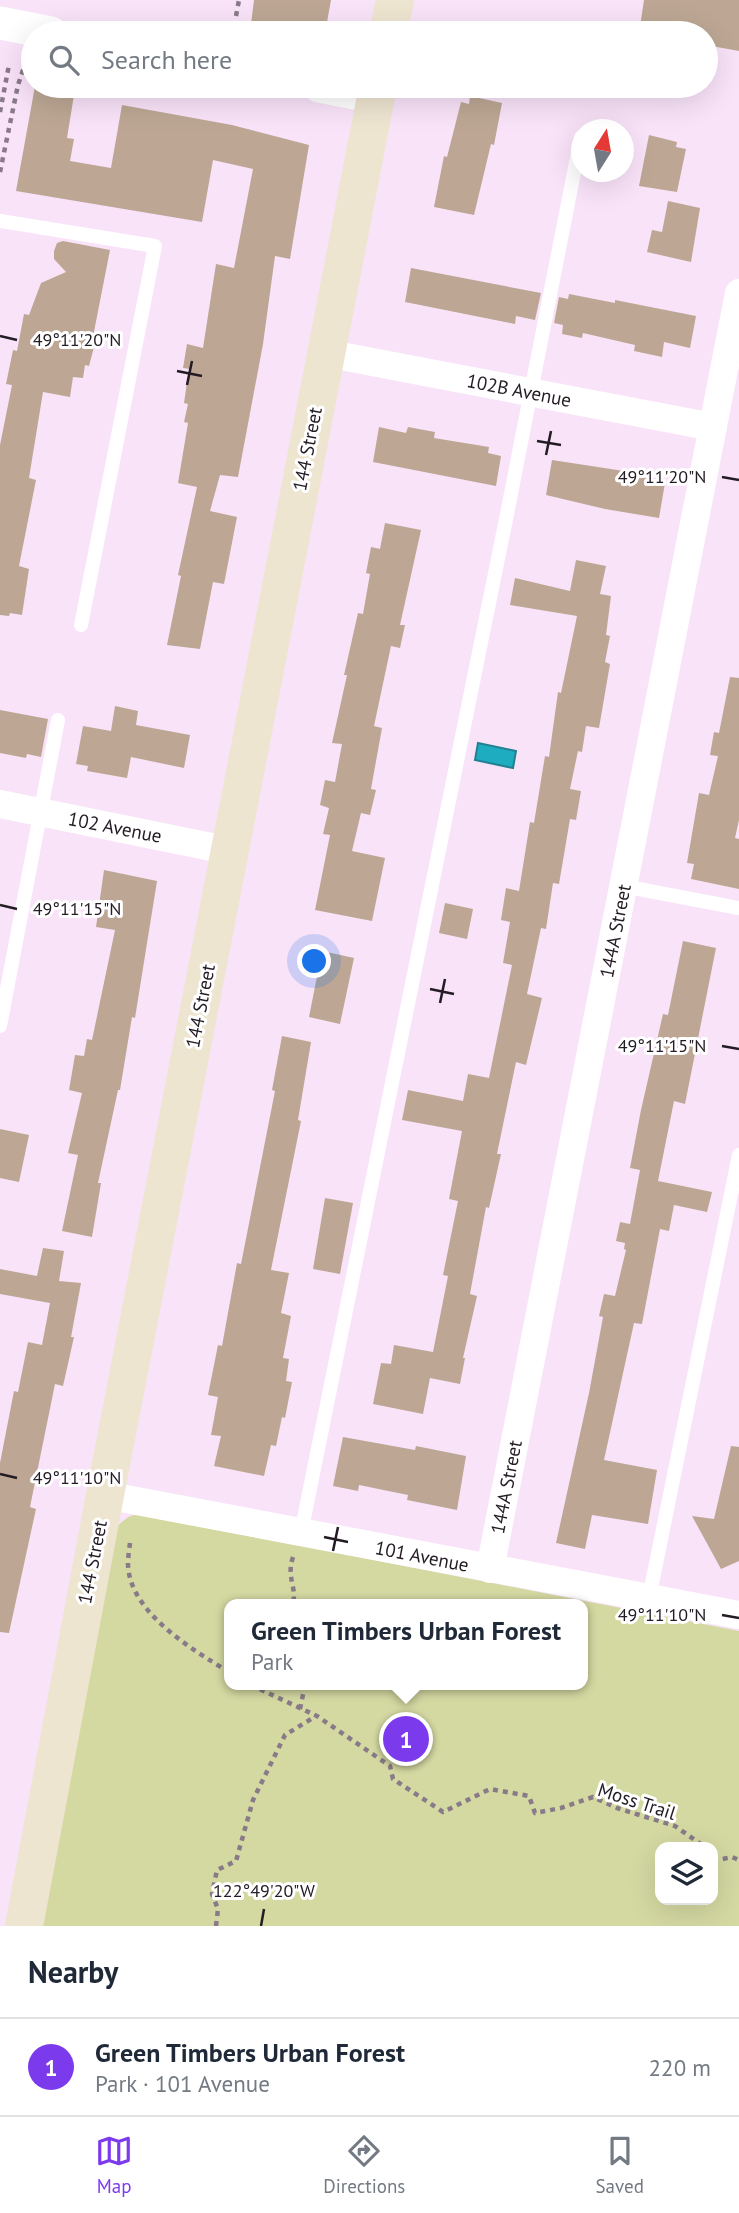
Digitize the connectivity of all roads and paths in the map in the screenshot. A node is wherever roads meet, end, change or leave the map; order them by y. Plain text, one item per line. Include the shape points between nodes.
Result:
1 (239, 0) edge
2 (395, 0) edge
3 (236, 16) dead end
4 (391, 21) edge
5 (0, 23) edge
6 (21, 27) edge
7 (9, 65) dead end
8 (21, 76) edge
9 (376, 98) edge
10 (0, 112) edge
11 (0, 172) edge
12 (571, 182) edge
13 (0, 221) edge
14 (739, 293) edge
15 (325, 353) junction
16 (531, 392) junction
17 (713, 427) junction
18 (81, 625) dead end
19 (58, 720) dead end
20 (0, 804) edge
21 (41, 813) junction
22 (231, 851) junction
23 (623, 886) junction
24 (739, 908) edge
25 (0, 1026) edge
26 (739, 1155) edge
27 (104, 1495) junction
28 (301, 1533) junction
29 (130, 1539) dead end
30 (490, 1569) junction
31 (649, 1598) junction
32 (294, 1599) edge
33 (739, 1615) edge
34 (224, 1669) edge
35 (261, 1690) edge
36 (304, 1690) edge
37 (300, 1709) junction
38 (317, 1716) junction
39 (698, 1842) edge
40 (718, 1860) edge
41 (739, 1860) edge
42 (24, 1926) edge
43 (216, 1926) edge

1 - 3 path
2 - 4 main road
5 - 6 street
7 - 10 path
8 - 11 path
9 - 15 main road, 144 Street
12 - 16 lane
13 - 18 lane via 155,246
14 - 17 street, 144A Street
15 - 16 street, 102B Avenue
15 - 22 main road, 144 Street
16 - 17 street, 102B Avenue
16 - 28 lane
17 - 23 street, 144A Street
19 - 21 lane
20 - 21 street, 102 Avenue
21 - 22 street, 102 Avenue
21 - 25 lane
22 - 27 main road, 144 Street
23 - 24 lane
23 - 30 street, 144A Street
26 - 31 lane
27 - 28 street, 101 Avenue
27 - 42 main road, 144 Street
28 - 30 street, 101 Avenue
28 - 32 path via 288,1570
29 - 34 path via 128,1567 136,1590 154,1617 177,1639
30 - 31 street, 101 Avenue
31 - 33 street, 101 Avenue
35 - 37 path, Moss Trail
36 - 37 path
37 - 38 path, Moss Trail
38 - 39 path, Moss Trail via 390,1766 393,1779 443,1812 490,1789 529,1796 535,1813 593,1797 675,1826
38 - 43 path via 285,1735 253,1800 236,1861 217,1870 212,1894 218,1909
40 - 41 path

